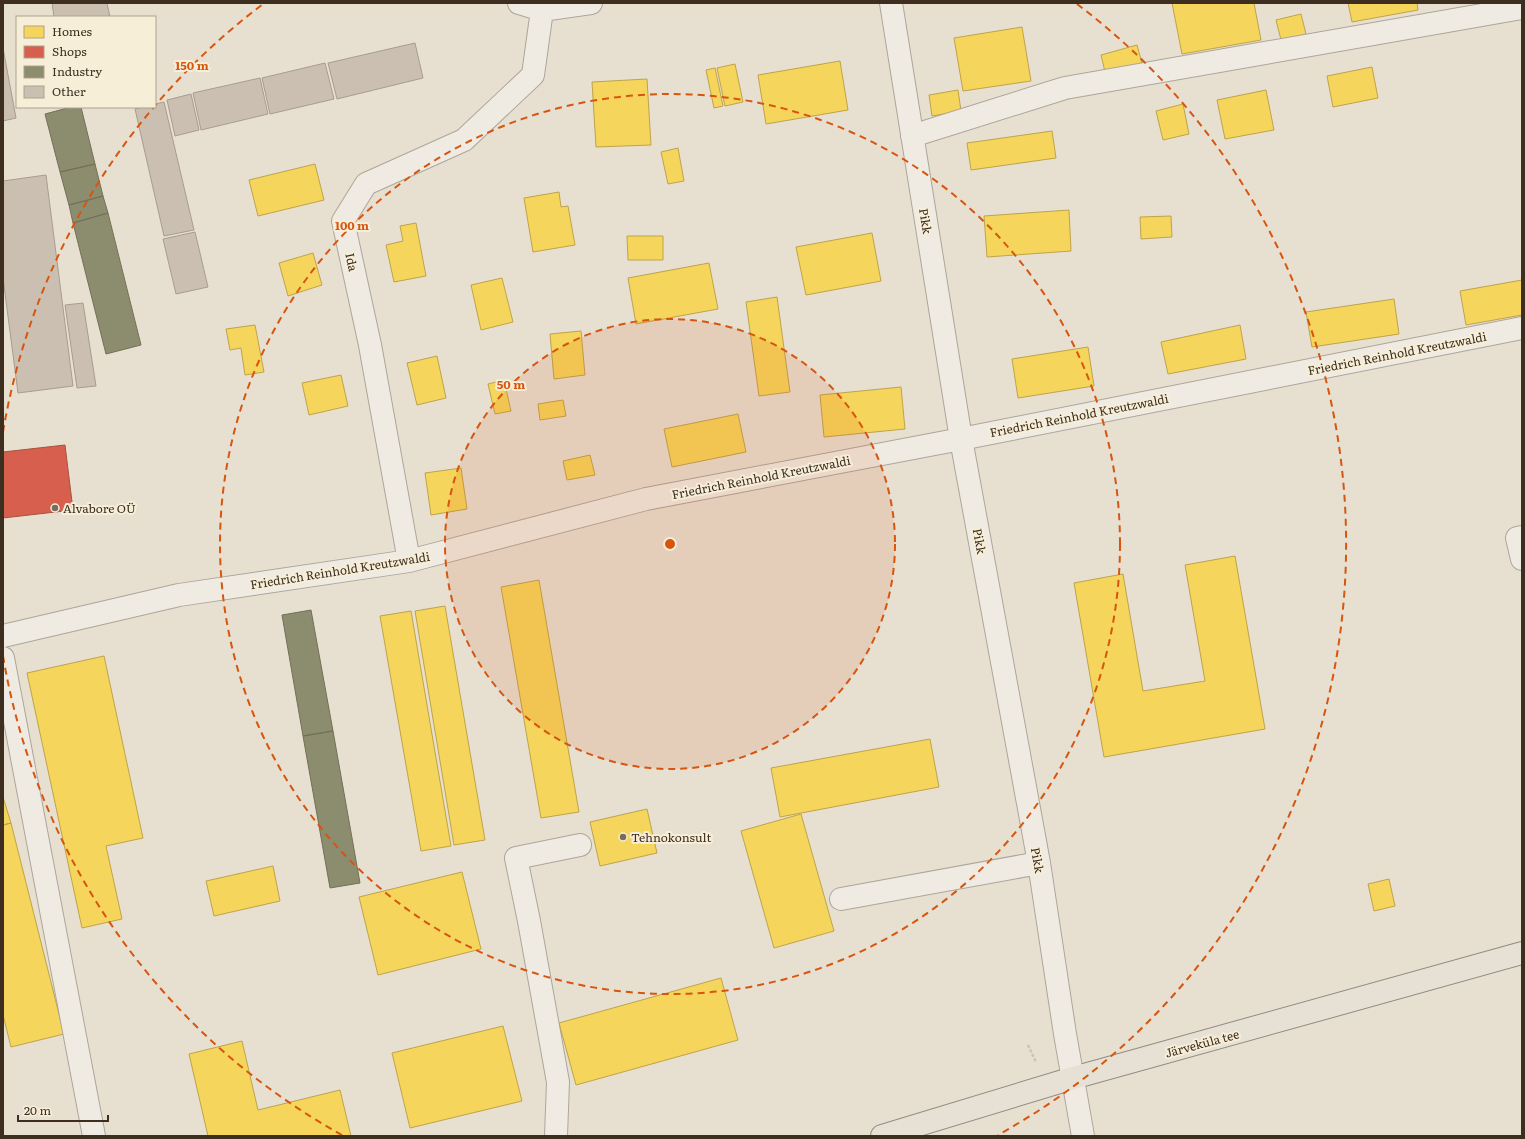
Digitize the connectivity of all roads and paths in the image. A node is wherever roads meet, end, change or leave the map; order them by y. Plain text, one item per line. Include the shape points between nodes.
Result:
1 (519, 3) edge
2 (591, 3) edge
3 (891, 3) edge
4 (1522, 8) edge
5 (542, 10) junction
6 (912, 136) junction
7 (1522, 328) edge
8 (961, 438) junction
9 (1522, 537) edge
10 (1522, 560) edge
11 (409, 561) junction
12 (3, 636) edge
13 (3, 658) edge
14 (580, 845) dead end
15 (1038, 863) junction
16 (841, 899) dead end
17 (1522, 953) edge
18 (1073, 1078) junction
19 (94, 1136) edge
20 (556, 1136) edge
21 (882, 1136) edge
22 (1083, 1136) edge

1 - 5 street
2 - 5 street
3 - 6 street, Pikk
4 - 6 street via 1065,88
5 - 11 street, Ida via 533,75 464,140 366,184 343,221 370,346
6 - 8 street, Pikk
7 - 8 street, Friedrich Reinhold Kreutzwaldi
8 - 11 street, Friedrich Reinhold Kreutzwaldi via 646,499
8 - 15 street, Pikk
9 - 10 street via 1517,538
11 - 12 street, Friedrich Reinhold Kreutzwaldi via 179,595
13 - 19 street
14 - 20 street via 516,858 558,1082
15 - 16 street
15 - 18 street, Pikk
17 - 18 main road, Järveküla tee
18 - 21 main road, Järveküla tee
18 - 22 street, Pikk

